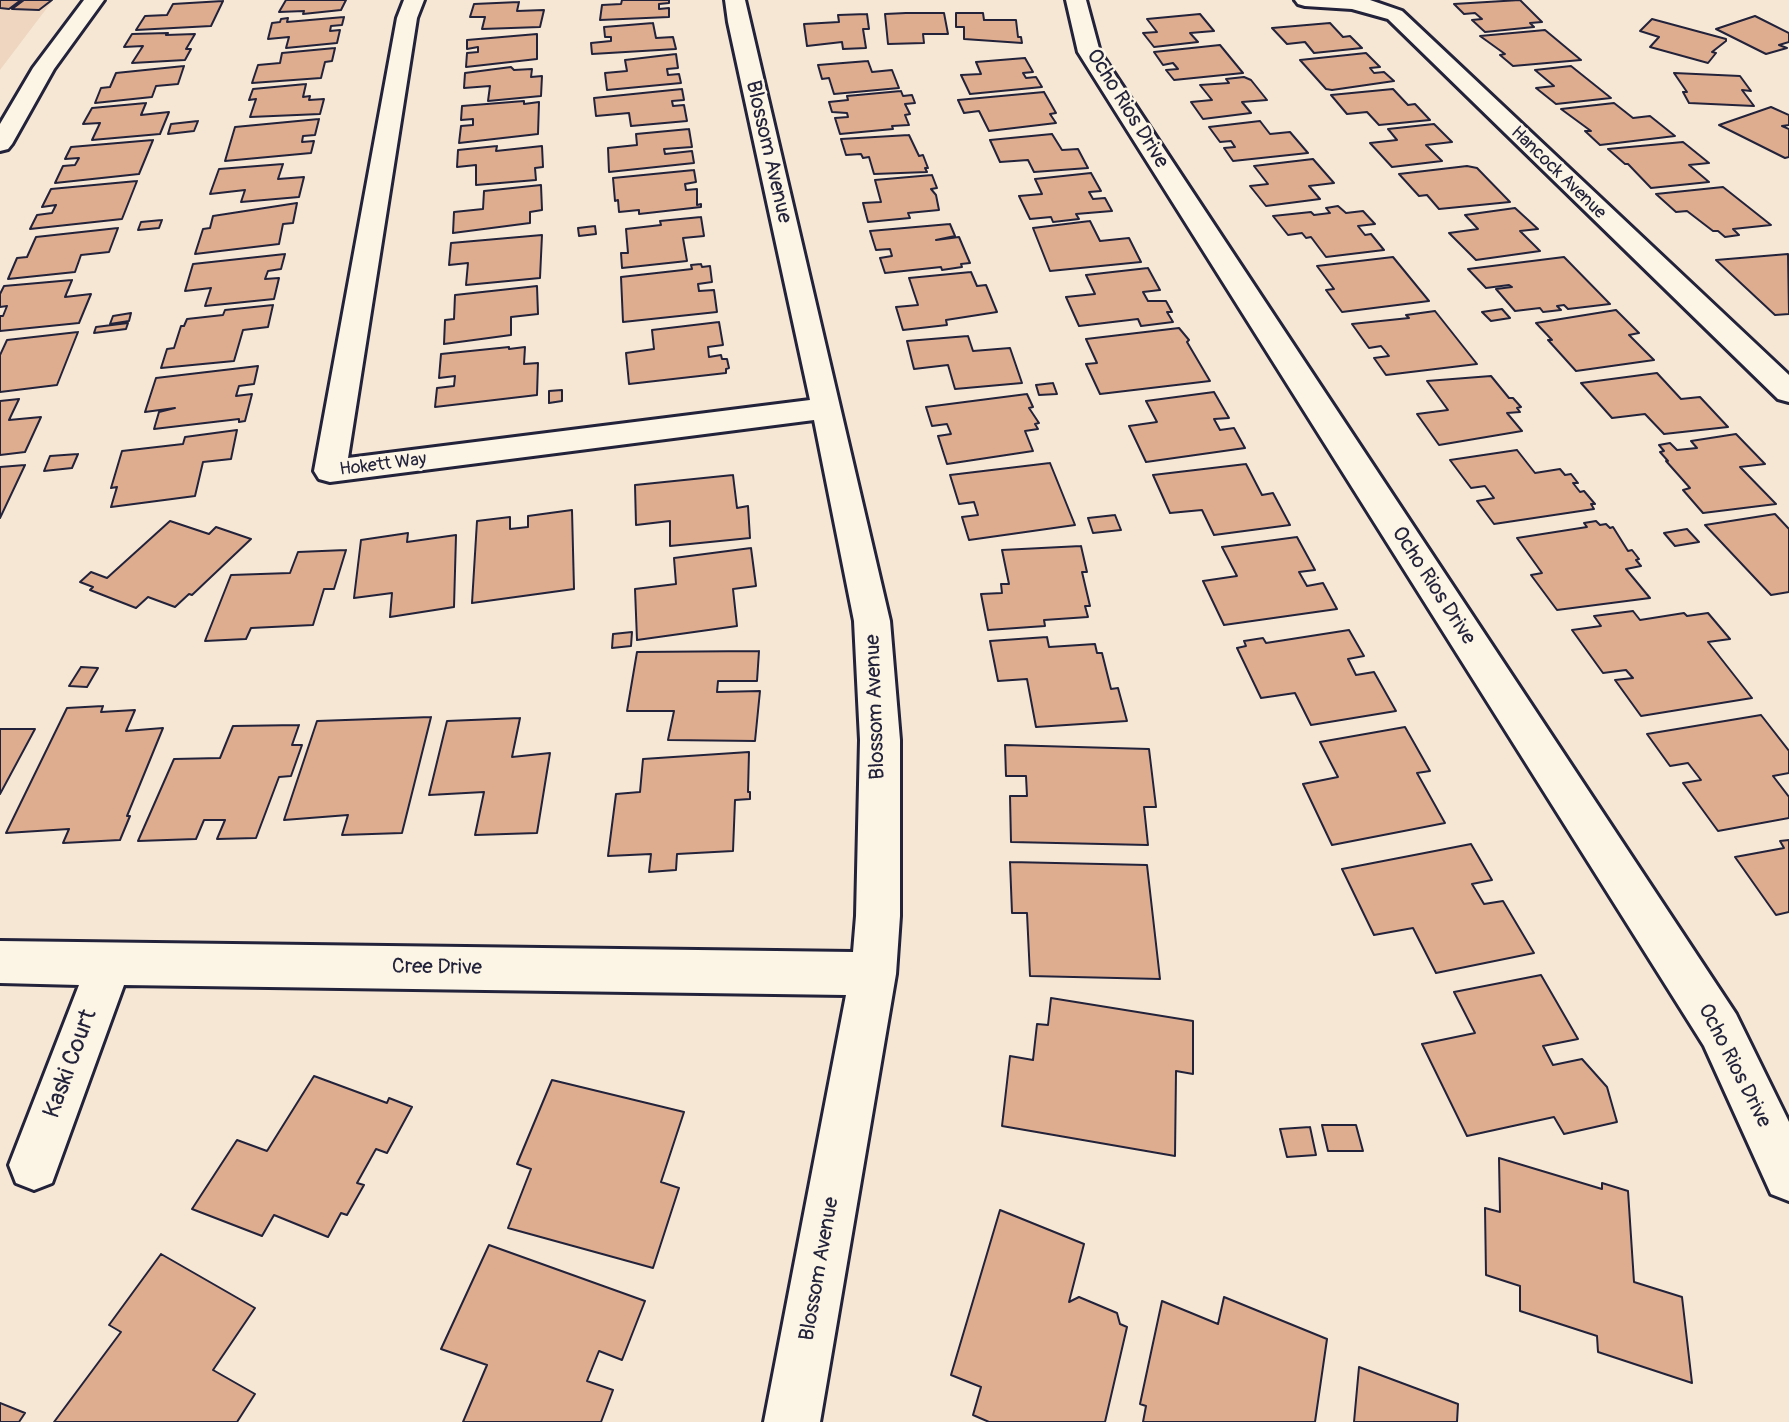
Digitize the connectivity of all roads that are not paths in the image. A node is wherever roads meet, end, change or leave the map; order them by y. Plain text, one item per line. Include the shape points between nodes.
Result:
1 (94, 0) edge
2 (414, 0) edge
3 (735, 0) edge
4 (1076, 0) edge
5 (1305, 0) edge
6 (0, 144) edge
7 (1784, 382) edge
8 (827, 408) junction
9 (0, 962) edge
10 (109, 964) junction
11 (873, 974) junction
12 (34, 1165) dead end
13 (1789, 1176) edge
14 (792, 1422) edge

1 - 6 street via 44,68
2 - 8 street, Hokett Way via 407,18 330,471
3 - 8 street, Blossom Avenue
4 - 13 street, Ocho Rios Drive via 1088,52 1720,1030
5 - 7 street, Hancock Avenue via 1352,3 1395,15
8 - 11 street, Blossom Avenue via 872,621 880,740
9 - 10 street, Cree Drive
10 - 11 street, Cree Drive
10 - 12 street, Kaski Court
11 - 14 street, Blossom Avenue

